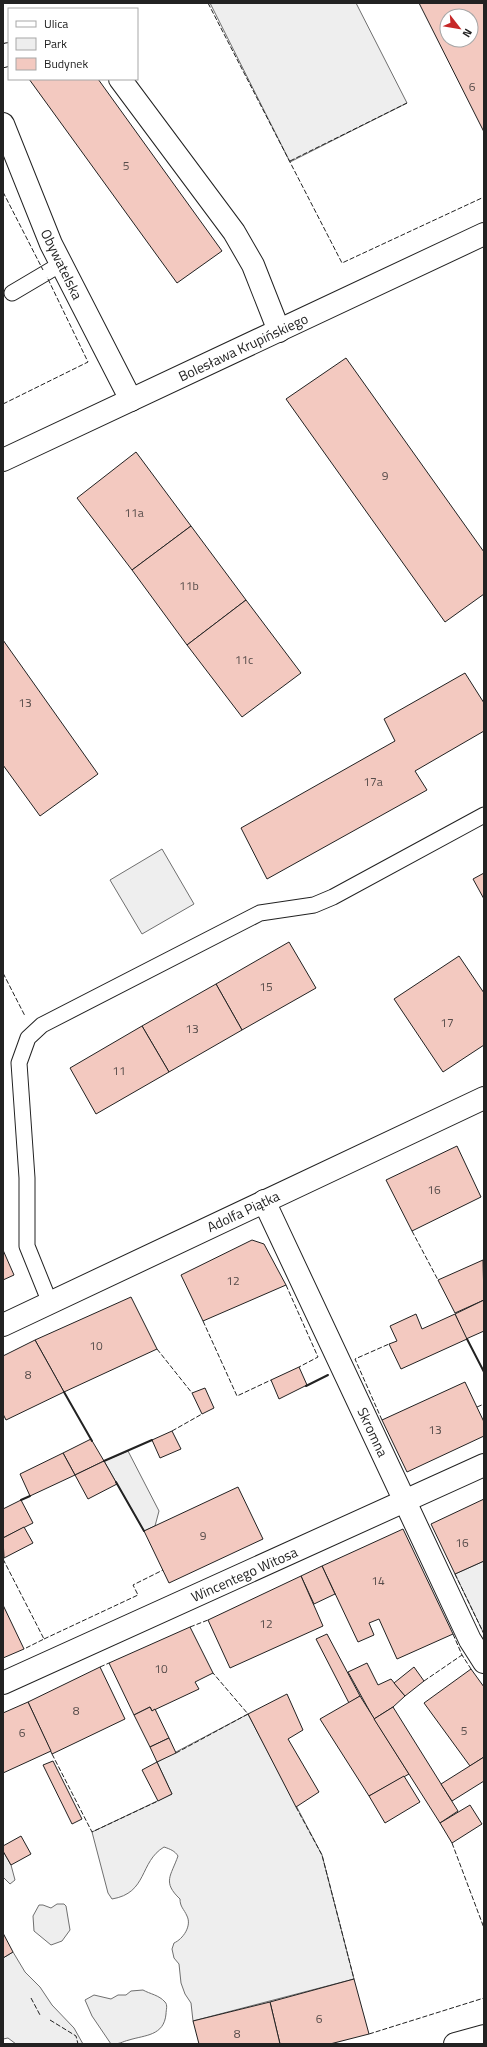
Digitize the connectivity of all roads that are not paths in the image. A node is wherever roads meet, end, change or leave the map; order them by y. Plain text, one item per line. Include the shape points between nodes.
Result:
1 (121, 80) edge
2 (3, 124) edge
3 (484, 234) edge
4 (61, 264) junction
5 (12, 293) dead end
6 (279, 331) junction
7 (131, 400) junction
8 (3, 460) edge
9 (484, 815) edge
10 (484, 1098) edge
11 (264, 1201) junction
12 (50, 1303) junction
13 (3, 1325) edge
14 (484, 1465) edge
15 (406, 1502) junction
16 (484, 1662) edge
17 (3, 1683) edge
18 (484, 2036) edge
19 (455, 2044) edge

1 - 6 street via 234,232 253,265
2 - 4 street, Obywatelska
3 - 6 street, Bolesława Krupińskiego
4 - 5 lane
4 - 7 street, Obywatelska
6 - 7 street, Bolesława Krupińskiego
7 - 8 street, Bolesława Krupińskiego
9 - 12 lane via 334,897 314,905 260,913 42,1025 28,1038 19,1063 27,1178 27,1246
10 - 11 street, Adolfa Piątka
11 - 12 street, Adolfa Piątka
11 - 15 street, Skromna
12 - 13 street, Adolfa Piątka
14 - 15 street, Wincentego Witosa
15 - 16 street, Skromna via 470,1640
15 - 17 street, Wincentego Witosa
18 - 19 street

